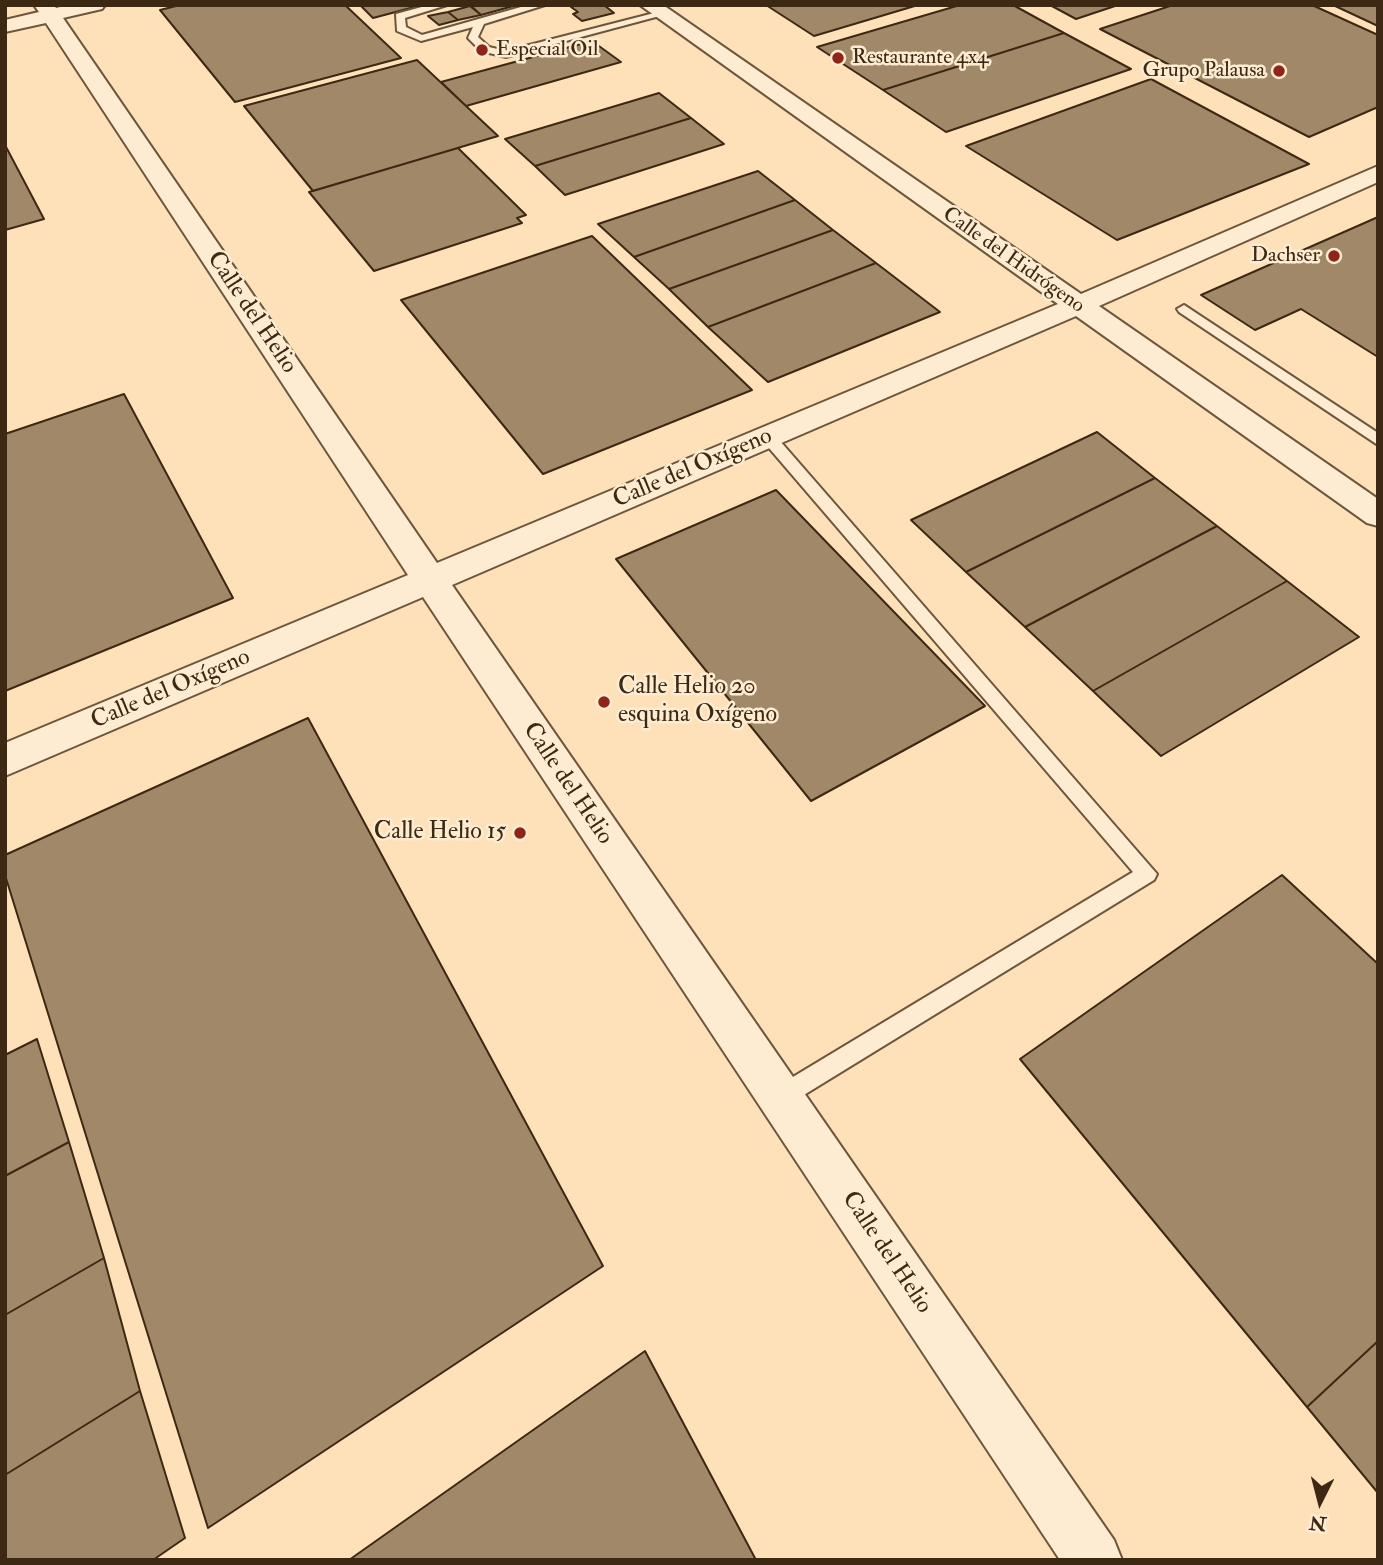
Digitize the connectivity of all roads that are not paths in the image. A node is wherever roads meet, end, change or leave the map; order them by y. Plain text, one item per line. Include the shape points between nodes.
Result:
1 (95, 5) edge
2 (442, 5) edge
3 (485, 5) edge
4 (540, 5) edge
5 (521, 7) edge
6 (656, 9) edge
7 (47, 10) edge
8 (499, 16) junction
9 (480, 22) junction
10 (5, 26) edge
11 (1378, 173) edge
12 (1077, 306) junction
13 (1184, 309) dead end
14 (768, 438) junction
15 (1378, 440) edge
16 (1378, 515) edge
17 (430, 580) junction
18 (5, 760) edge
19 (780, 1097) junction
20 (1094, 1560) edge

1 - 7 street
2 - 9 lane via 400,16 401,29 421,38
3 - 8 lane
4 - 5 lane
5 - 8 lane
6 - 9 lane via 506,54 485,49 472,38
6 - 12 street, Calle del Hidrógeno
7 - 10 street
7 - 17 street, Calle del Helio
8 - 9 lane
11 - 12 street, Calle del Oxígeno
12 - 14 street, Calle del Oxígeno
12 - 16 street, Calle del Hidrógeno
13 - 15 lane
14 - 17 street, Calle del Oxígeno
14 - 19 lane via 1147,874
17 - 18 street, Calle del Oxígeno
17 - 19 street, Calle del Helio
19 - 20 street, Calle del Helio

